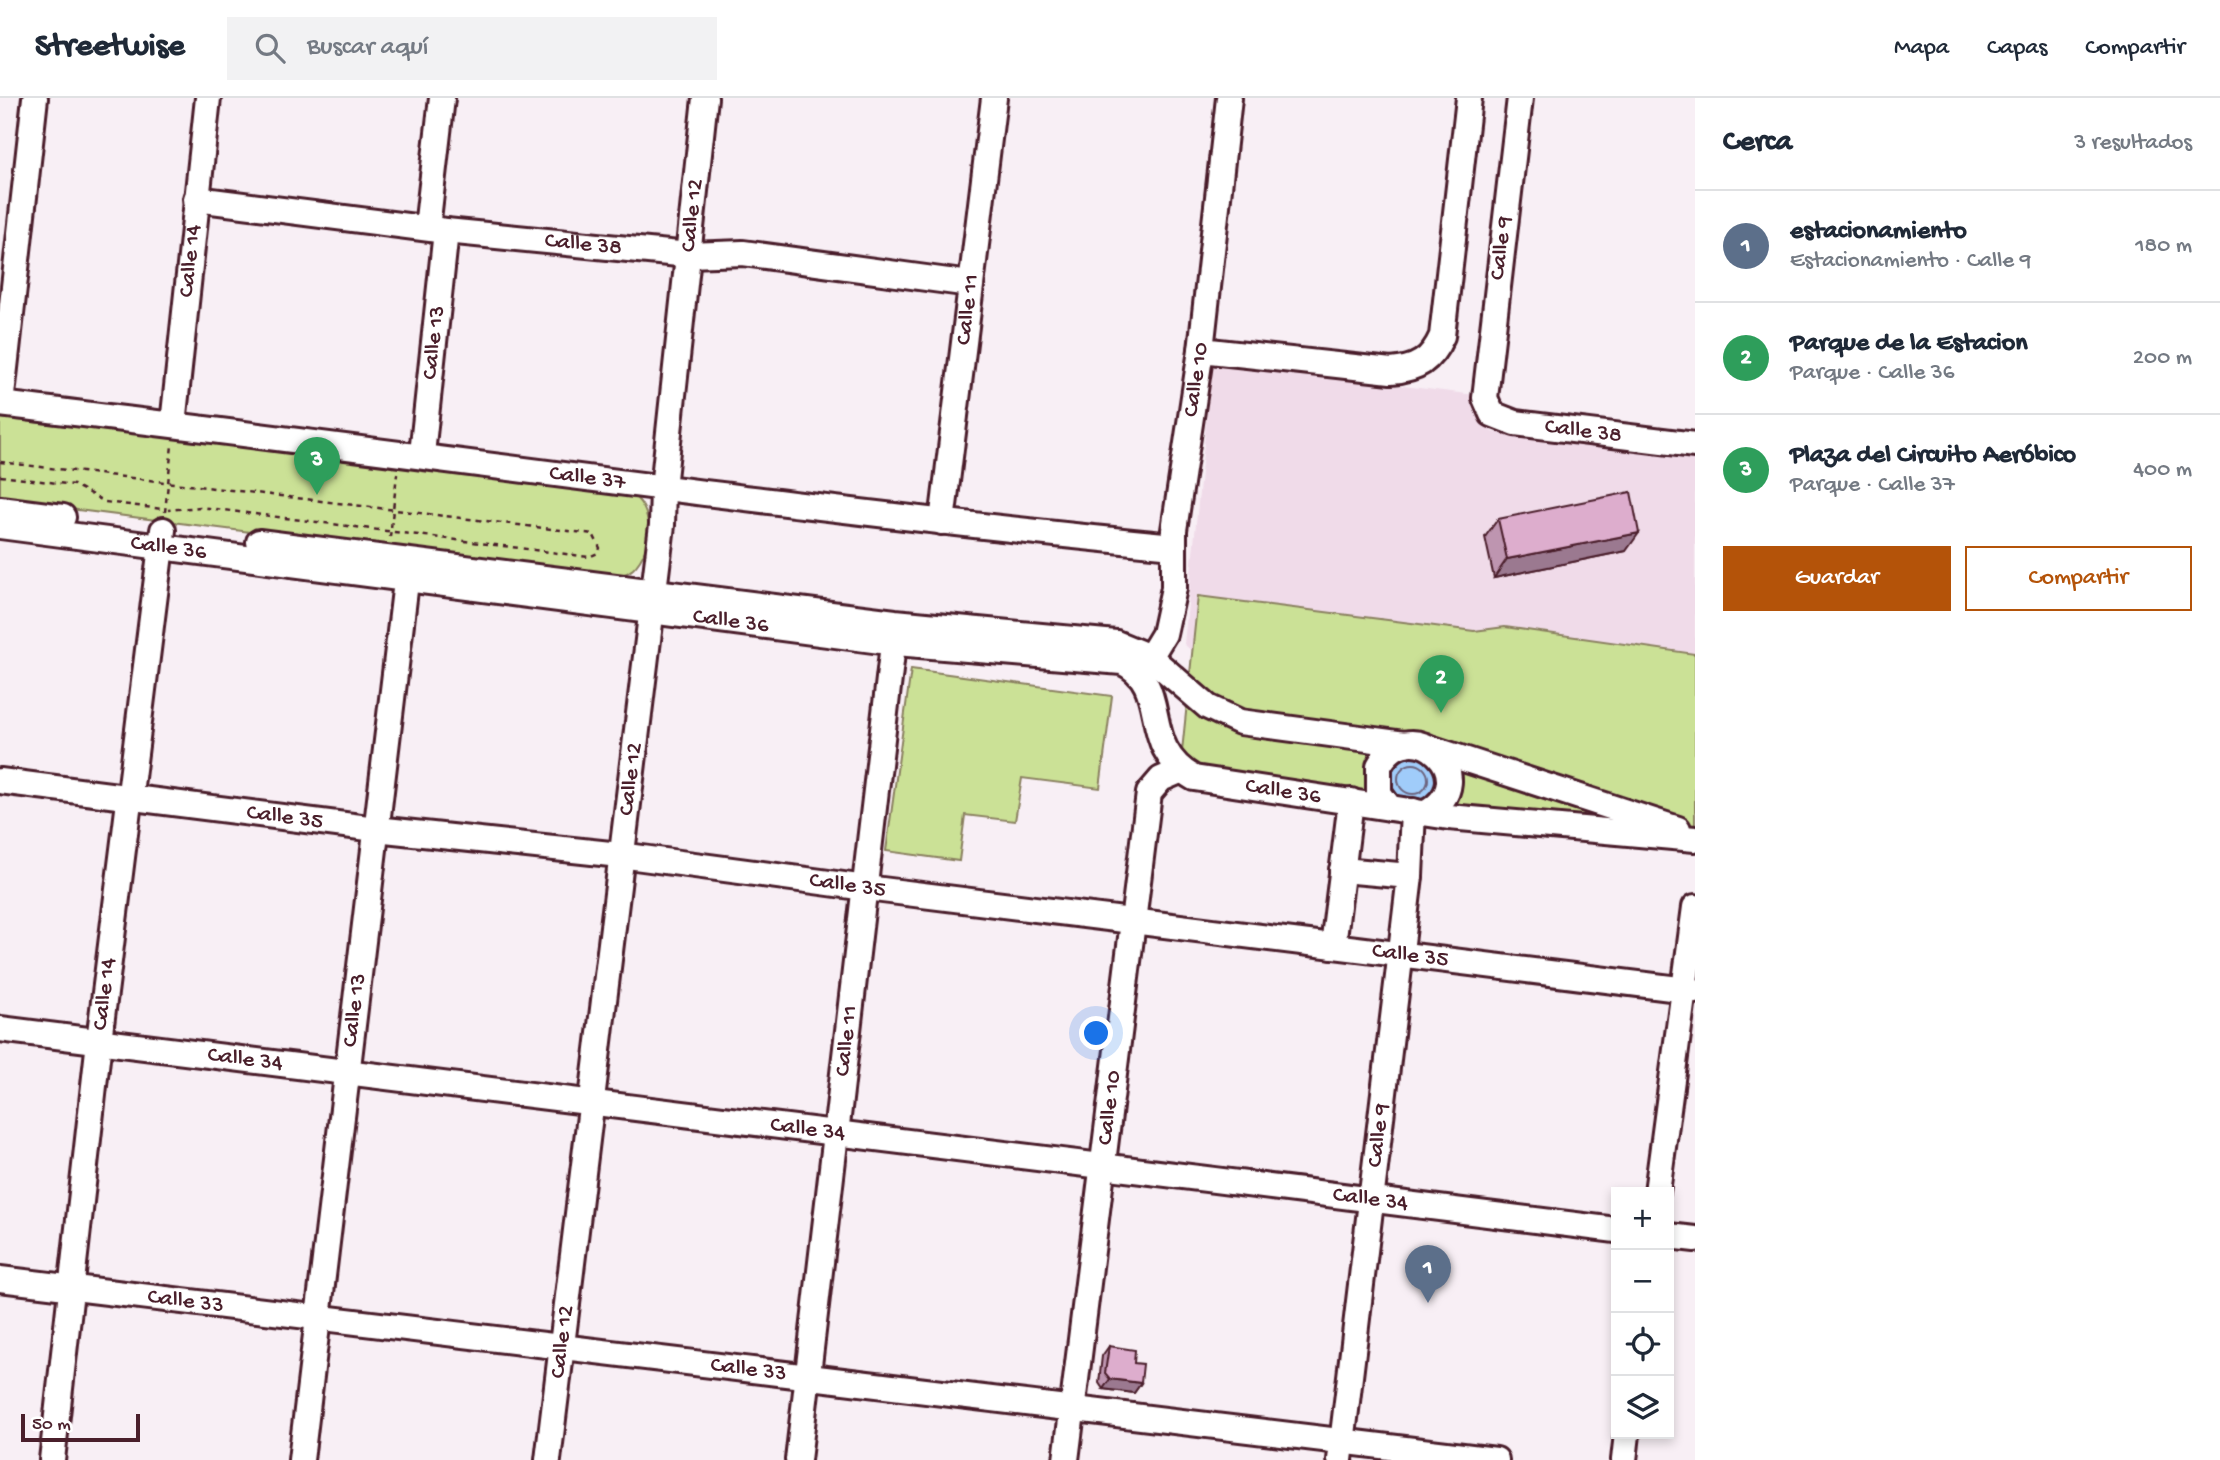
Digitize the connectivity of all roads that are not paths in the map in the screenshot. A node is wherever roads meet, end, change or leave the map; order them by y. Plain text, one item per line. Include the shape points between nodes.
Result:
1 (35, 98) edge
2 (208, 98) edge
3 (442, 98) edge
4 (705, 98) edge
5 (994, 98) edge
6 (1229, 98) edge
7 (1469, 98) edge
8 (1520, 98) edge
9 (196, 199) junction
10 (437, 230) junction
11 (690, 255) junction
12 (970, 284) junction
13 (1201, 350) junction
14 (1485, 398) joint
15 (0, 404) edge
16 (173, 424) junction
17 (1695, 445) edge
18 (411, 453) junction
19 (663, 488) junction
20 (0, 509) edge
21 (942, 522) junction
22 (0, 526) edge
23 (163, 529) junction
24 (1174, 546) junction
25 (401, 566) junction
26 (652, 603) junction
27 (896, 633) junction
28 (1150, 657) junction
29 (1405, 744) junction
30 (1433, 749) junction
31 (1180, 771) junction
32 (0, 781) edge
33 (130, 797) junction
34 (1351, 801) junction
35 (1410, 811) junction
36 (376, 829) junction
37 (1695, 837) edge
38 (620, 855) junction
39 (1342, 870) junction
40 (1410, 876) junction
41 (866, 888) junction
42 (1695, 907) edge
43 (1133, 922) junction
44 (1332, 946) junction
45 (1401, 955) junction
46 (1689, 990) edge
47 (0, 1029) edge
48 (99, 1041) junction
49 (348, 1071) junction
50 (590, 1100) junction
51 (836, 1132) junction
52 (1100, 1166) junction
53 (1658, 1187) edge
54 (1373, 1199) junction
55 (1611, 1229) edge
56 (1674, 1237) edge
57 (1695, 1239) edge
58 (0, 1279) edge
59 (73, 1287) junction
60 (319, 1317) junction
61 (562, 1346) junction
62 (808, 1376) junction
63 (1072, 1409) junction
64 (1626, 1439) edge
65 (1342, 1451) edge
66 (52, 1460) edge
67 (301, 1460) edge
68 (548, 1460) edge
69 (799, 1460) edge
70 (1066, 1460) edge
71 (1496, 1460) edge
72 (1624, 1460) edge

1 - 15 street
2 - 9 street, Calle 14
3 - 10 street, Calle 13
4 - 11 street, Calle 12
5 - 12 street, Calle 11
6 - 13 street, Calle 10
7 - 13 street via 1442,336 1435,352 1410,370 1391,371
8 - 14 street, Calle 9
9 - 10 street, Calle 38
9 - 16 street, Calle 14
10 - 11 street, Calle 38
10 - 18 street, Calle 13
11 - 12 street, Calle 38 via 743,253
11 - 19 street, Calle 12
12 - 21 street, Calle 11
13 - 24 street, Calle 10
14 - 17 street, Calle 38 via 1492,414 1515,423
15 - 16 street, Calle 37
16 - 18 street, Calle 37
18 - 19 street, Calle 37
19 - 21 street, Calle 37
19 - 26 street, Calle 12
20 - 23 street, Calle 36
21 - 24 street, Calle 37
22 - 23 street, Calle 36
23 - 25 street, Calle 36
23 - 33 street, Calle 14
24 - 28 street, Calle 10 via 1176,572 1170,615
25 - 26 street, Calle 36
25 - 36 street, Calle 13
26 - 27 street, Calle 36
26 - 38 street, Calle 12
27 - 28 street, Calle 36 via 1115,643
27 - 31 street, Calle 36 via 1122,662 1146,679 1158,738
27 - 41 street, Calle 11
28 - 29 street, Calle 36 via 1222,716
29 - 30 street
29 - 35 street via 1383,758 1376,775 1379,793
30 - 35 street via 1446,764 1449,784 1441,802
30 - 37 street, Calle 36
31 - 34 street, Calle 36 via 1215,783
31 - 43 street, Calle 10 via 1161,779 1149,793
32 - 33 street, Calle 35
33 - 36 street, Calle 35
33 - 48 street, Calle 14
34 - 35 street, Calle 36
34 - 39 street
35 - 37 street, Calle 36 via 1613,834
35 - 40 street, Calle 9
36 - 38 street, Calle 35
36 - 49 street, Calle 13
38 - 41 street, Calle 35
38 - 50 street, Calle 12
39 - 40 street
39 - 44 street
40 - 45 street, Calle 9
41 - 43 street, Calle 35
41 - 51 street, Calle 11
42 - 46 street
43 - 44 street, Calle 35
43 - 52 street, Calle 10
44 - 45 street, Calle 35
45 - 46 street, Calle 35
45 - 54 street, Calle 9
46 - 53 street
47 - 48 street, Calle 34
48 - 49 street, Calle 34
48 - 59 street, Calle 14
49 - 50 street, Calle 34
49 - 60 street, Calle 13
50 - 51 street, Calle 34
50 - 61 street, Calle 12
51 - 52 street, Calle 34
51 - 62 street, Calle 11
52 - 54 street, Calle 34
52 - 63 street, Calle 10
54 - 55 street, Calle 34
54 - 65 street, Calle 9
56 - 57 street
58 - 59 street, Calle 33
59 - 60 street, Calle 33
59 - 66 street, Calle 14
60 - 61 street, Calle 33
60 - 67 street, Calle 13
61 - 62 street, Calle 33
61 - 68 street, Calle 12
62 - 63 street, Calle 33
62 - 69 street, Calle 11
63 - 65 street, Calle 33
63 - 70 street, Calle 10
64 - 72 street
65 - 71 street, Calle 33

